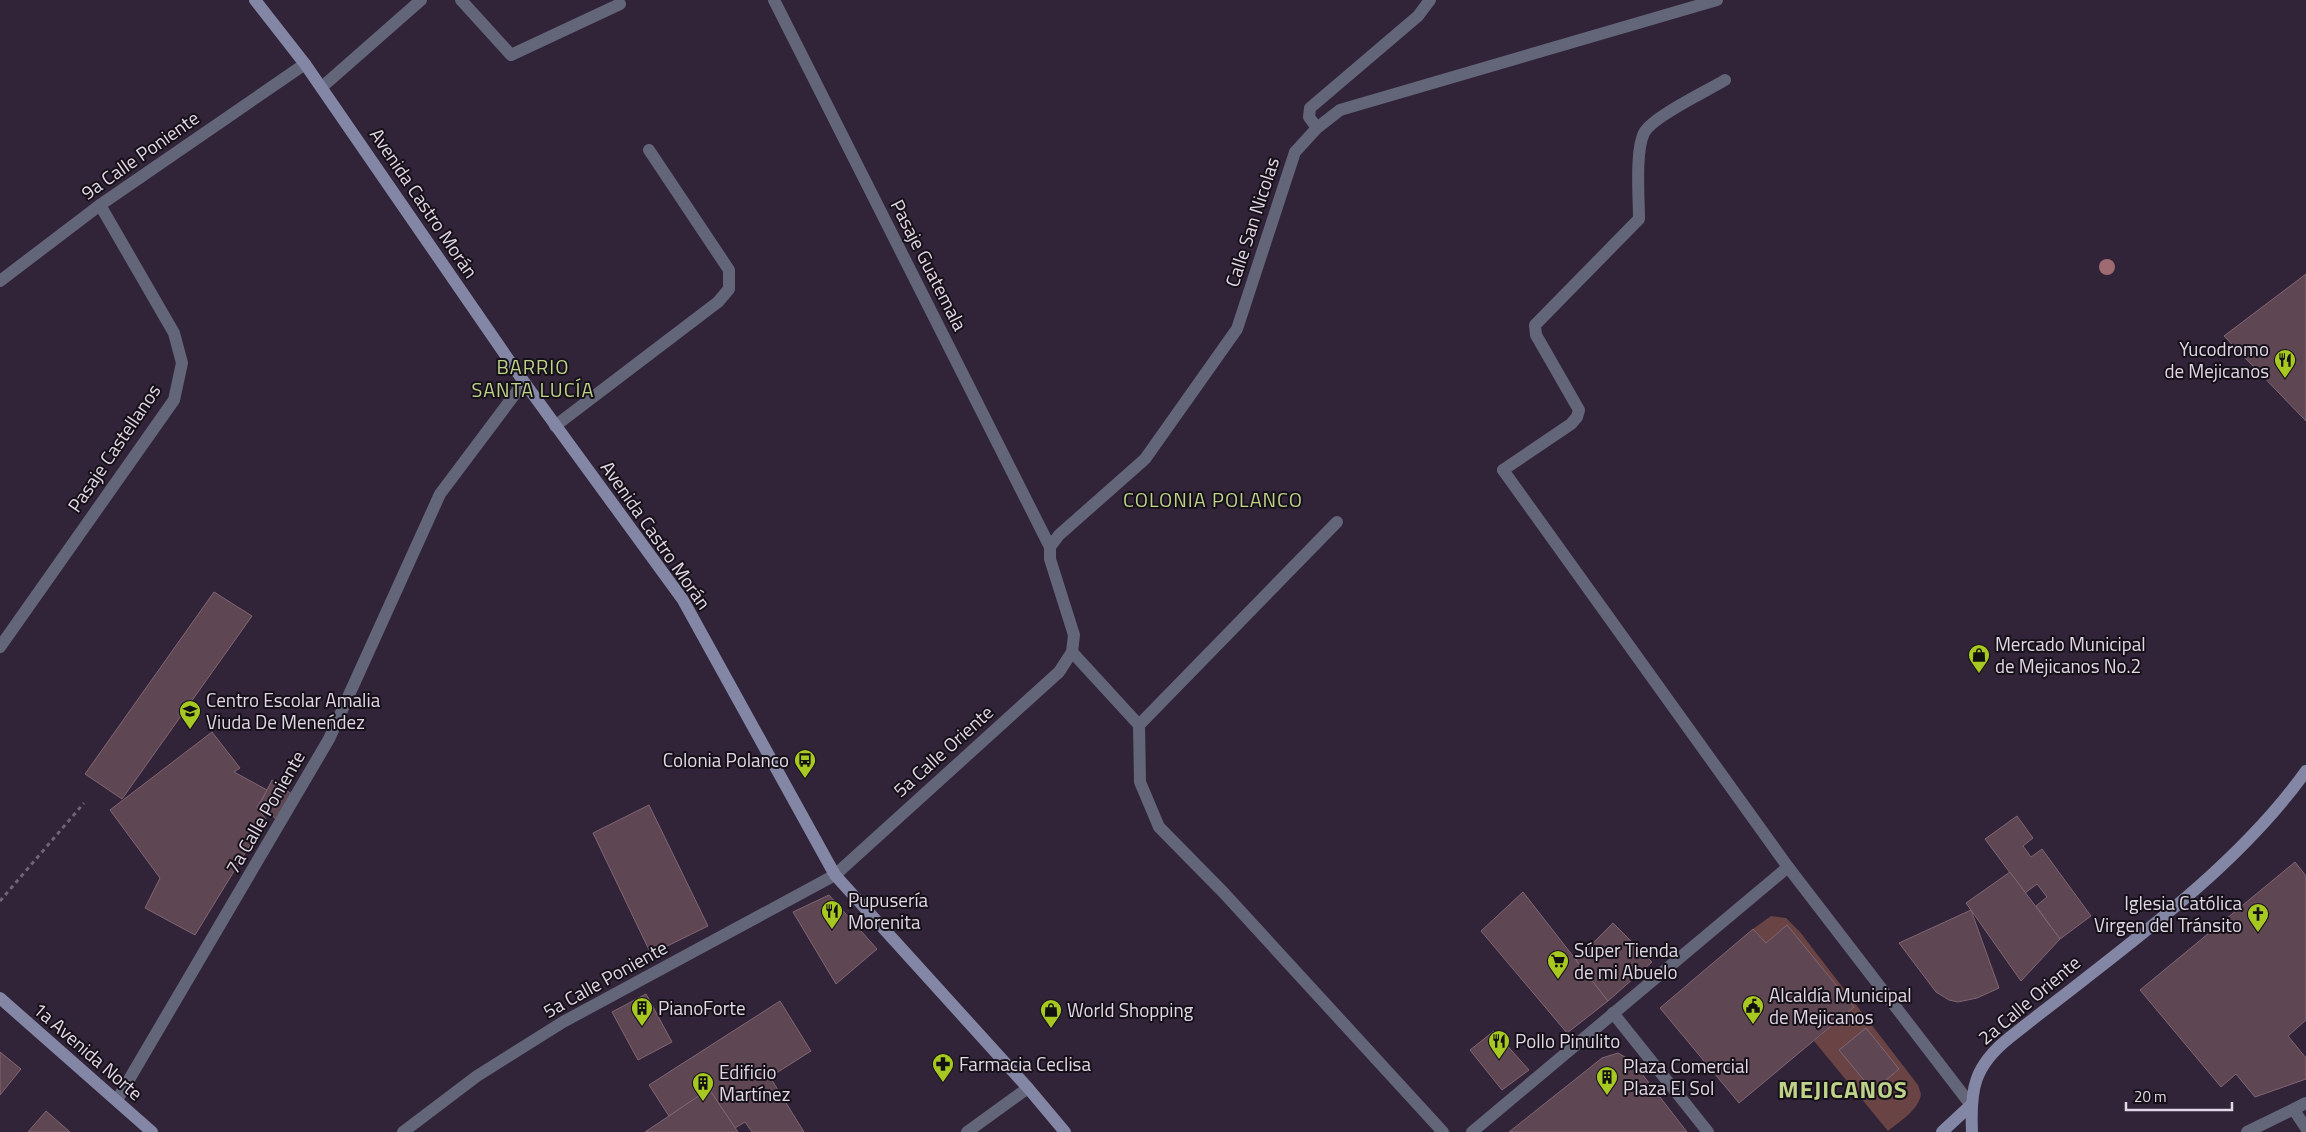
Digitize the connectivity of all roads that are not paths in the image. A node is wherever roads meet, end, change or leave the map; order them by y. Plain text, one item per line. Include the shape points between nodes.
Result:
1 (255, 0) edge
2 (421, 0) edge
3 (461, 0) edge
4 (774, 0) edge
5 (1430, 0) edge
6 (1717, 0) edge
7 (620, 4) dead end
8 (305, 64) junction
9 (1725, 80) dead end
10 (322, 87) junction
11 (1317, 128) junction
12 (649, 150) dead end
13 (100, 205) junction
14 (0, 281) edge
15 (524, 382) junction
16 (556, 426) junction
17 (1337, 522) dead end
18 (1050, 547) junction
19 (0, 647) edge
20 (1072, 652) junction
21 (1139, 725) junction
22 (2306, 771) edge
23 (1788, 866) junction
24 (835, 875) junction
25 (0, 998) edge
26 (1613, 1014) junction
27 (1028, 1088) junction
28 (117, 1100) junction
29 (2306, 1103) edge
30 (1971, 1105) junction
31 (2294, 1110) junction
32 (2306, 1128) edge
33 (152, 1132) edge
34 (403, 1132) edge
35 (966, 1132) edge
36 (1065, 1132) edge
37 (1443, 1132) edge
38 (1472, 1132) edge
39 (1708, 1132) edge
40 (1942, 1132) edge
41 (1972, 1132) edge
42 (2247, 1132) edge

1 - 8 main road, Avenida Castro Morán
2 - 10 street
3 - 7 street via 511,55
4 - 18 street, Pasaje Guatemala
5 - 11 street via 1418,16 1310,108 1309,117
6 - 11 street, Calle San Nicolas via 1340,110
8 - 10 main road, Avenida Castro Morán
8 - 13 street, 9a Calle Poniente
9 - 23 street via 1655,121 1644,132 1640,145 1639,219 1535,325 1536,334 1579,410 1577,417 1503,470
10 - 15 main road, Avenida Castro Morán
11 - 18 street, Calle San Nicolas via 1295,152 1238,329 1145,459 1059,535
12 - 16 street via 729,270 729,289 718,302
13 - 14 street, 9a Calle Poniente
13 - 19 street, Pasaje Castellanos via 174,333 182,363 174,400
15 - 16 main road, Avenida Castro Morán
15 - 28 street, 7a Calle Poniente via 440,494 329,739
16 - 24 main road, Avenida Castro Morán via 683,600
17 - 21 street
18 - 20 street via 1050,559 1074,635
20 - 21 street
20 - 24 street, 5a Calle Oriente via 1059,672
21 - 37 street via 1140,782 1159,827 1223,892
22 - 30 main road, 2a Calle Oriente via 2286,800 2201,886 1997,1048 1977,1075
23 - 26 street
23 - 30 street
24 - 27 main road, Avenida Castro Morán
24 - 34 street, 5a Calle Poniente via 563,1022 476,1076
25 - 28 main road, 1a Avenida Norte
26 - 38 street
26 - 39 street
27 - 35 street
27 - 36 main road, Avenida Castro Morán
28 - 33 main road, 1a Avenida Norte
29 - 31 street
30 - 40 main road
30 - 41 main road, 2a Calle Oriente
31 - 32 street
31 - 42 street

